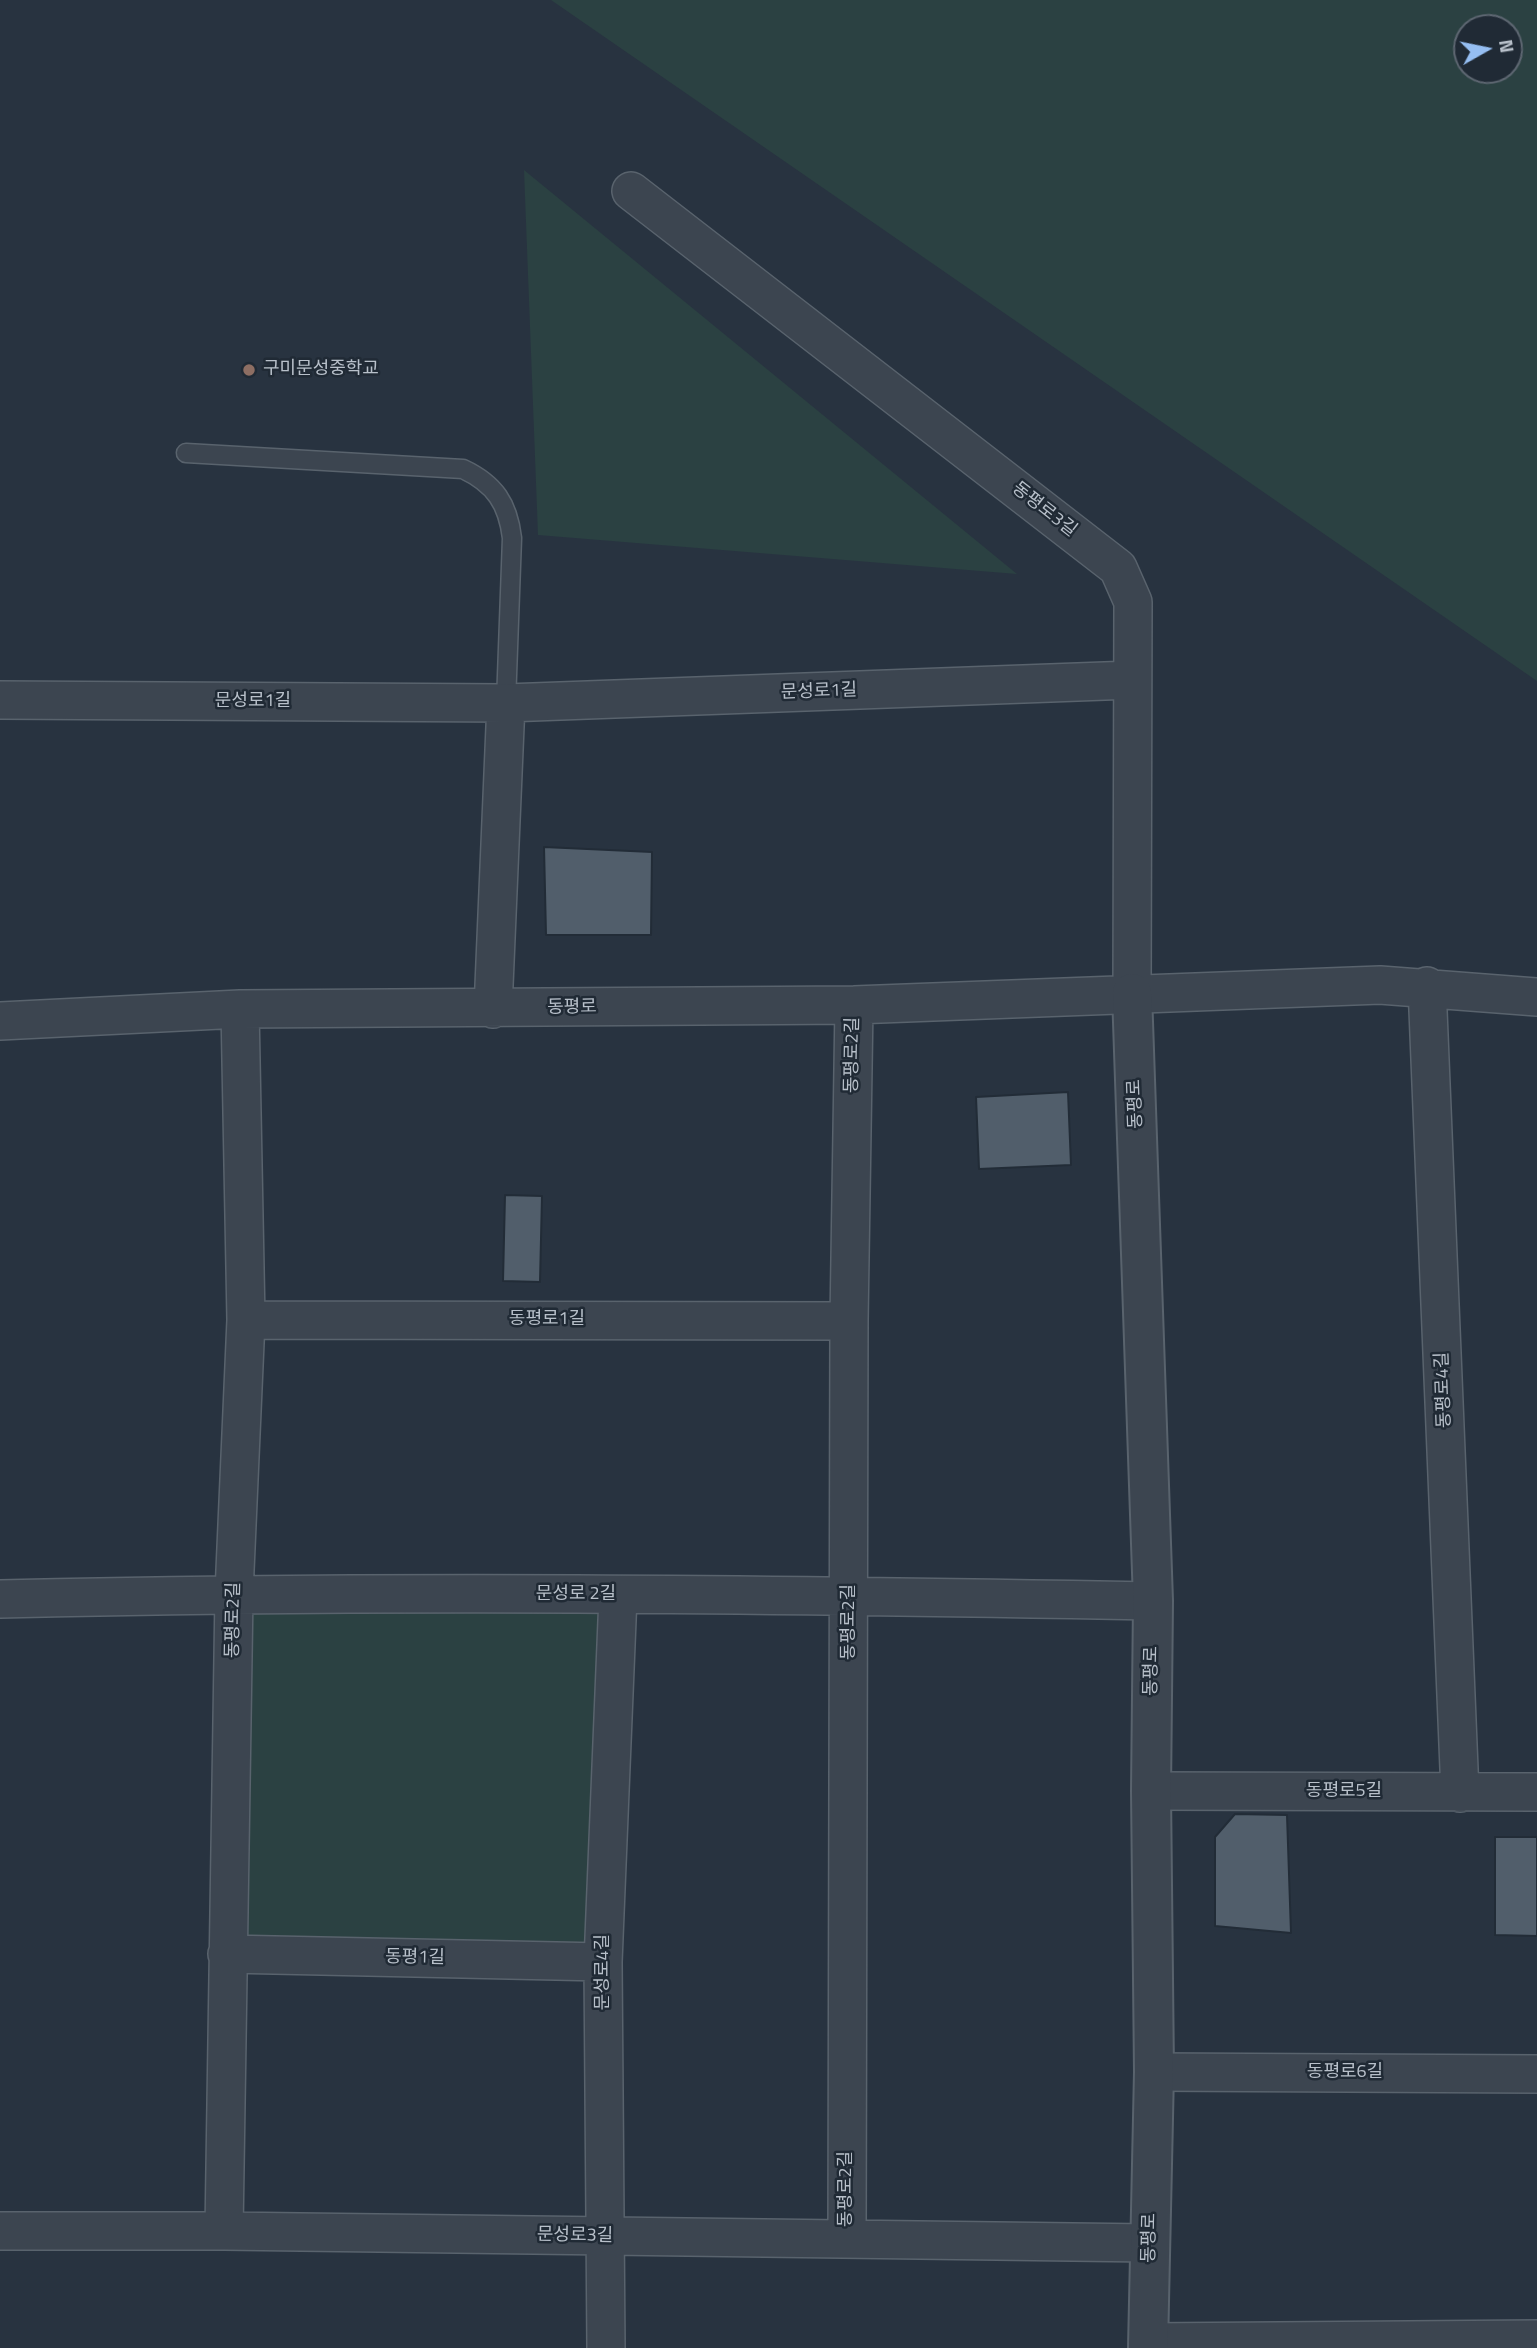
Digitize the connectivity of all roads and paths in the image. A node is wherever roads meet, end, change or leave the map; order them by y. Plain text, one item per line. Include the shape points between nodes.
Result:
1 (631, 191) dead end
2 (186, 453) dead end
3 (1132, 680) junction
4 (0, 700) edge
5 (506, 704) junction
6 (1427, 986) junction
7 (1132, 992) junction
8 (1537, 997) edge
9 (854, 1005) junction
10 (240, 1009) junction
11 (493, 1009) junction
12 (0, 1021) edge
13 (246, 1320) junction
14 (849, 1321) junction
15 (234, 1593) junction
16 (850, 1595) junction
17 (618, 1596) junction
18 (0, 1599) edge
19 (1153, 1601) junction
20 (1151, 1791) junction
21 (1537, 1792) edge
22 (1460, 1793) junction
23 (227, 1954) junction
24 (603, 1962) junction
25 (1154, 2072) junction
26 (1537, 2074) edge
27 (0, 2231) edge
28 (224, 2231) junction
29 (607, 2236) junction
30 (847, 2238) junction
31 (1150, 2243) junction
32 (1537, 2339) edge
33 (1148, 2345) edge
34 (606, 2348) edge

1 - 3 street, 동평로3길 via 1118,568 1133,602
2 - 5 lane via 463,469 482,478 499,494 512,538
3 - 5 street, 문성로1길
3 - 7 street, 동평로3길
4 - 5 street, 문성로1길
5 - 11 street
6 - 7 street
6 - 8 street
6 - 22 street, 동평로4길
7 - 9 street, 동평로
7 - 19 street, 동평로
9 - 11 street, 동평로
9 - 14 street, 동평로2길
10 - 11 street, 동평로
10 - 12 street, 동평로
10 - 13 street, 동평로2길
13 - 14 street, 동평로1길
13 - 15 street, 동평로2길
14 - 16 street, 동평로2길
15 - 17 street, 문성로 2길
15 - 18 street, 문성로 2길
15 - 23 street, 동평로2길
16 - 17 street, 문성로 2길
16 - 19 street, 문성로 2길
16 - 30 street, 동평로2길
17 - 24 street, 문성로4길
19 - 20 street, 동평로
20 - 22 street, 동평로5길
20 - 25 street, 동평로
21 - 22 street, 동평로5길
23 - 24 street, 동평1길
23 - 28 street, 동평로2길
24 - 29 street, 문성로4길
25 - 26 street, 동평로6길
25 - 31 street, 동평로
27 - 28 street, 문성로3길
28 - 29 street, 문성로3길
29 - 30 street, 문성로3길
29 - 34 street, 문성로4길
30 - 31 street, 문성로3길
31 - 33 street, 동평로
32 - 33 street

